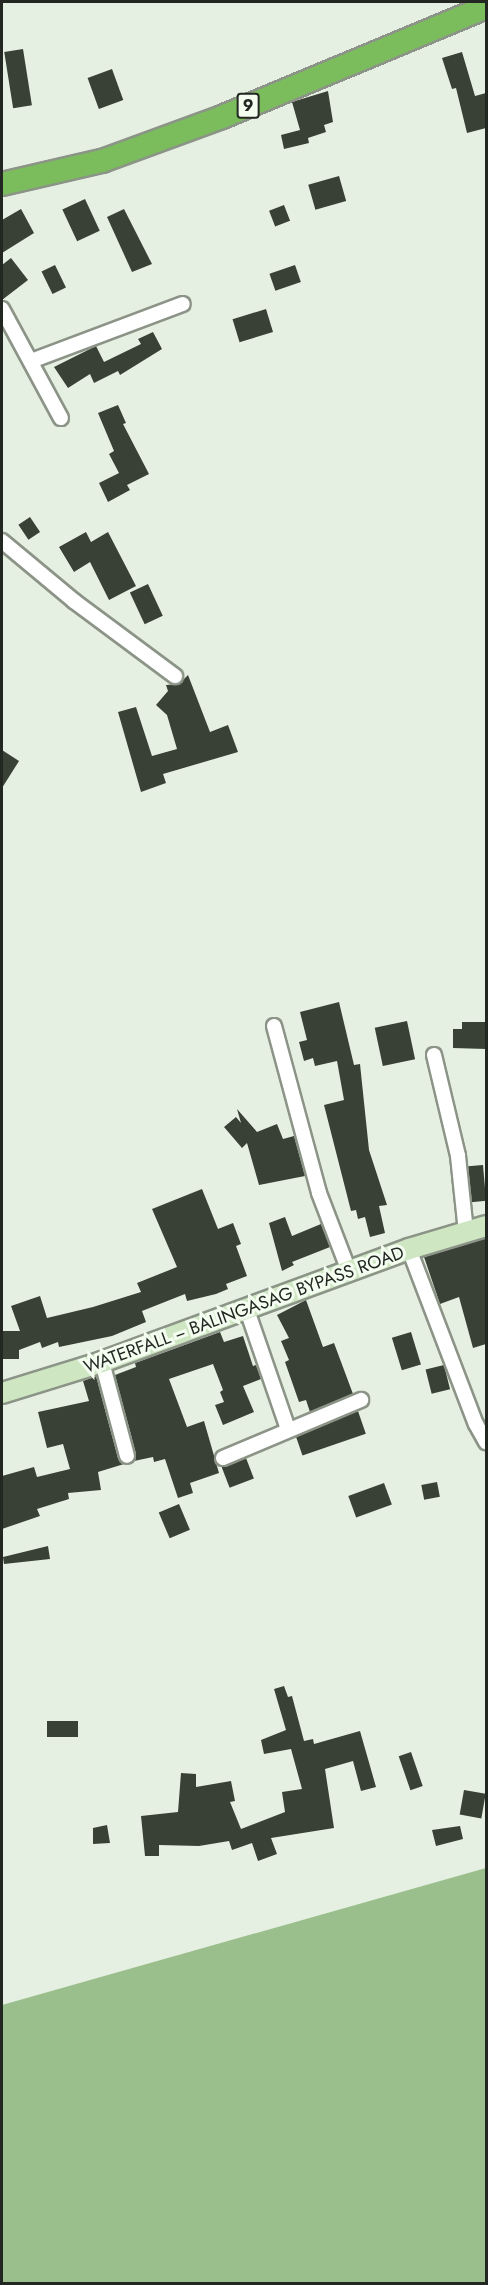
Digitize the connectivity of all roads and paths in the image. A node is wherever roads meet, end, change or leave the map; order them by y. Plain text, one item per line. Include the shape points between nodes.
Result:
1 (486, 7) edge
2 (2, 184) edge
3 (183, 304) dead end
4 (2, 309) edge
5 (31, 361) junction
6 (61, 418) dead end
7 (2, 541) edge
8 (175, 676) dead end
9 (274, 1026) dead end
10 (435, 1055) dead end
11 (486, 1226) edge
12 (465, 1232) junction
13 (409, 1250) junction
14 (349, 1271) junction
15 (247, 1310) junction
16 (102, 1362) junction
17 (2, 1393) edge
18 (361, 1400) dead end
19 (288, 1429) junction
20 (486, 1442) edge
21 (127, 1456) dead end
22 (223, 1458) dead end

1 - 2 highway, 9 via 222,117 102,161
3 - 5 street
4 - 5 street
5 - 6 street
7 - 8 street via 74,601
9 - 14 street via 319,1193
10 - 12 street via 458,1156
11 - 12 main road, WATERFALL ‒ BALINGASAG BYPASS ROAD
12 - 13 main road, WATERFALL ‒ BALINGASAG BYPASS ROAD
13 - 14 main road, WATERFALL ‒ BALINGASAG BYPASS ROAD
13 - 20 street
14 - 15 main road, WATERFALL ‒ BALINGASAG BYPASS ROAD
15 - 16 main road, WATERFALL ‒ BALINGASAG BYPASS ROAD
15 - 19 street
16 - 17 main road, WATERFALL ‒ BALINGASAG BYPASS ROAD
16 - 21 street
18 - 19 street
19 - 22 street

